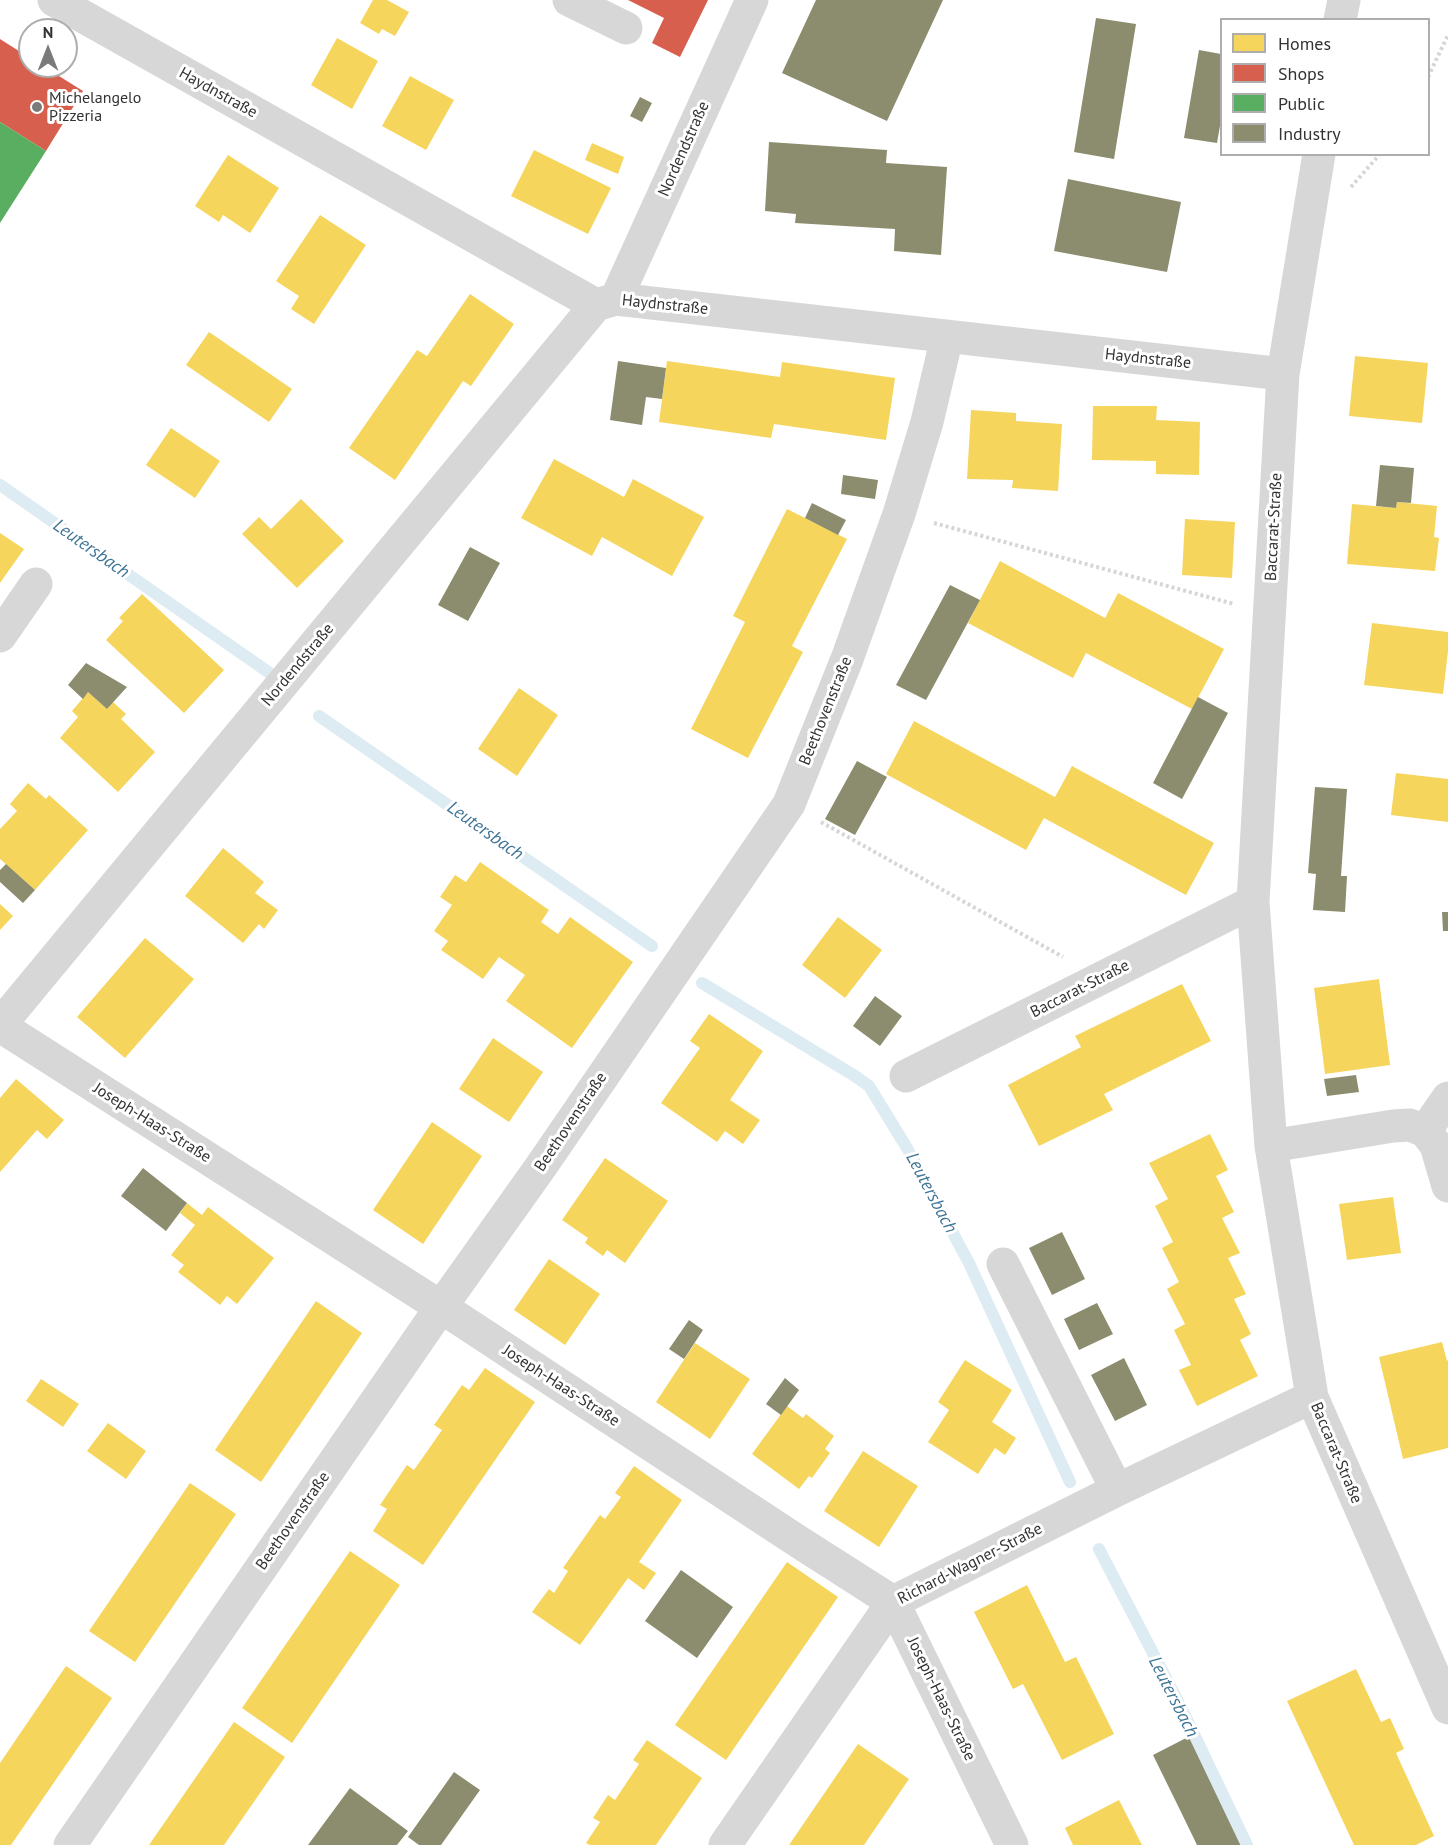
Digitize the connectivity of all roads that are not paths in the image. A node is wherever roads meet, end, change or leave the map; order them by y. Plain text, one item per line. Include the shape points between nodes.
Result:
1 (54, 0) edge
2 (569, 0) edge
3 (752, 0) edge
4 (1344, 0) edge
5 (1340, 18) edge
6 (626, 28) dead end
7 (1319, 156) edge
8 (606, 302) junction
9 (947, 337) junction
10 (1283, 374) junction
11 (36, 584) dead end
12 (0, 636) edge
13 (1253, 902) junction
14 (0, 1025) edge
15 (906, 1076) dead end
16 (1448, 1098) edge
17 (1425, 1131) junction
18 (1271, 1146) junction
19 (1448, 1186) edge
20 (1003, 1264) dead end
21 (441, 1307) junction
22 (1312, 1397) junction
23 (1117, 1490) junction
24 (893, 1602) junction
25 (1448, 1708) edge
26 (70, 1845) edge
27 (725, 1845) edge
28 (1012, 1845) edge

1 - 8 street, Haydnstraße
2 - 6 street
3 - 8 street, Nordendstraße
4 - 5 street
7 - 10 street, Baccarat-Straße
8 - 9 street, Haydnstraße
8 - 14 street, Nordendstraße
9 - 10 street, Haydnstraße
9 - 21 street, Beethovenstraße via 899,514 789,804
10 - 13 street, Baccarat-Straße
11 - 12 street
13 - 15 street, Baccarat-Straße
13 - 18 street, Baccarat-Straße
14 - 21 street, Joseph-Haas-Straße
16 - 17 street
17 - 18 street via 1410,1125 1393,1126
17 - 19 street via 1436,1145
18 - 22 street, Baccarat-Straße
20 - 23 street
21 - 24 street, Joseph-Haas-Straße
21 - 26 street, Beethovenstraße
22 - 23 street, Richard-Wagner-Straße
22 - 25 street, Baccarat-Straße
23 - 24 street, Richard-Wagner-Straße
24 - 27 street, Richard-Wagner-Straße
24 - 28 street, Joseph-Haas-Straße

